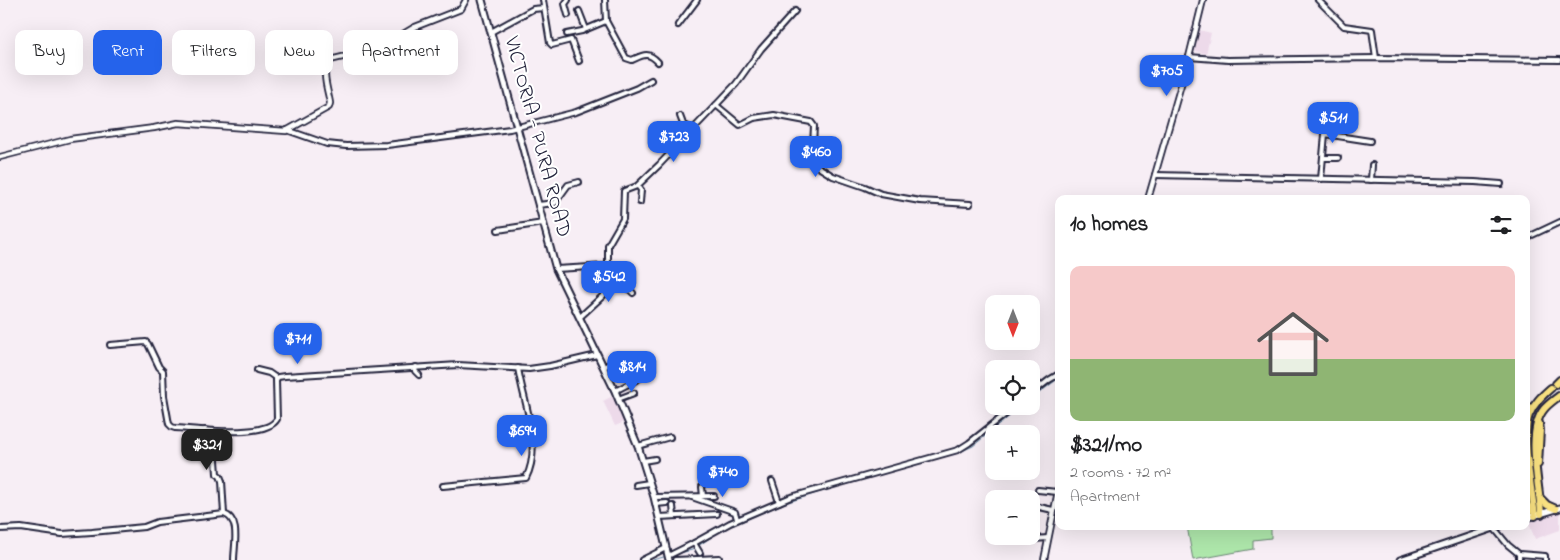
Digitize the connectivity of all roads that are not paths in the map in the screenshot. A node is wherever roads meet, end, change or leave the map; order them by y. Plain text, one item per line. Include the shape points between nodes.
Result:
1 (466, 0) edge
2 (482, 0) edge
3 (543, 0) edge
4 (568, 0) edge
5 (605, 0) edge
6 (697, 0) edge
7 (1203, 0) edge
8 (1318, 0) edge
9 (544, 8) junction
10 (579, 11) dead end
11 (795, 11) dead end
12 (568, 15) dead end
13 (606, 21) junction
14 (678, 25) dead end
15 (586, 29) junction
16 (491, 32) junction
17 (567, 34) dead end
18 (1189, 56) junction
19 (1376, 58) junction
20 (1560, 60) edge
21 (579, 61) dead end
22 (658, 62) dead end
23 (651, 80) dead end
24 (716, 105) junction
25 (680, 116) dead end
26 (517, 128) junction
27 (692, 129) junction
28 (287, 130) junction
29 (1370, 141) dead end
30 (0, 157) edge
31 (1323, 158) junction
32 (1338, 158) dead end
33 (1372, 165) dead end
34 (1155, 175) junction
35 (1321, 179) junction
36 (1371, 180) junction
37 (579, 182) dead end
38 (1501, 184) dead end
39 (638, 186) junction
40 (1149, 195) edge
41 (640, 202) dead end
42 (970, 204) dead end
43 (538, 205) junction
44 (1560, 222) edge
45 (543, 223) junction
46 (498, 230) dead end
47 (1530, 236) edge
48 (608, 265) junction
49 (556, 270) junction
50 (631, 276) dead end
51 (616, 283) junction
52 (633, 293) dead end
53 (580, 317) junction
54 (110, 345) dead end
55 (597, 354) junction
56 (416, 367) junction
57 (604, 367) junction
58 (518, 368) junction
59 (257, 370) dead end
60 (419, 375) dead end
61 (622, 375) dead end
62 (1055, 376) edge
63 (276, 378) junction
64 (640, 378) dead end
65 (1556, 384) edge
66 (1040, 387) edge
67 (615, 391) junction
68 (634, 394) dead end
69 (1559, 396) edge
70 (618, 399) junction
71 (1005, 415) edge
72 (1530, 417) edge
73 (205, 430) junction
74 (670, 436) dead end
75 (638, 446) junction
76 (656, 459) dead end
77 (644, 461) junction
78 (1530, 474) edge
79 (772, 480) dead end
80 (650, 483) junction
81 (443, 486) dead end
82 (636, 486) dead end
83 (702, 487) dead end
84 (1040, 490) edge
85 (1055, 492) edge
86 (689, 496) junction
87 (703, 496) junction
88 (714, 496) dead end
89 (654, 498) junction
90 (1540, 498) junction
91 (1055, 501) edge
92 (779, 502) junction
93 (1533, 502) junction
94 (656, 504) junction
95 (667, 504) dead end
96 (673, 506) dead end
97 (1040, 507) edge
98 (1558, 508) edge
99 (1530, 509) edge
100 (1053, 510) junction
101 (224, 514) junction
102 (717, 514) dead end
103 (1538, 515) junction
104 (674, 516) junction
105 (659, 517) junction
106 (1530, 517) edge
107 (737, 519) junction
108 (0, 529) edge
109 (1488, 530) edge
110 (1496, 530) edge
111 (1040, 538) edge
112 (1048, 538) junction
113 (694, 544) junction
114 (666, 548) junction
115 (700, 553) dead end
116 (1518, 554) junction
117 (668, 558) edge
118 (719, 558) dead end
119 (234, 560) edge
120 (642, 560) edge
121 (675, 560) edge
122 (1044, 560) edge
123 (1400, 560) edge
124 (1519, 560) edge
125 (1545, 560) edge

1 - 28 street via 461,9 415,27 382,47 330,60 325,70 329,107
2 - 16 main road, VICTORIA - PURA ROAD
3 - 9 street
4 - 12 street via 565,4
5 - 13 street
6 - 14 street
7 - 18 street
8 - 19 street via 1344,26 1372,30
9 - 16 street via 533,9
9 - 21 street via 551,45 571,40
10 - 15 street
11 - 24 street
13 - 15 street
13 - 22 street via 626,58 634,60 647,55
15 - 17 street
16 - 26 main road, VICTORIA - PURA ROAD
18 - 19 street via 1228,60
18 - 34 street
19 - 20 street
23 - 26 street via 576,112
24 - 27 street
24 - 42 street via 741,125 754,118 774,115 812,122 812,163 833,176 881,194
25 - 27 street via 683,124
26 - 28 street via 391,144 346,146 327,144
26 - 43 main road, VICTORIA - PURA ROAD
27 - 39 street
28 - 30 street via 171,124 70,139
29 - 31 street via 1325,134
31 - 32 street
31 - 35 street
33 - 36 street
34 - 35 street
34 - 40 street
35 - 36 street
36 - 38 street
37 - 43 street via 568,185 555,202
39 - 41 street
39 - 48 street via 624,191 624,219 608,244
43 - 45 main road, VICTORIA - PURA ROAD
44 - 47 street
45 - 46 street
45 - 49 main road, VICTORIA - PURA ROAD
48 - 49 street
48 - 51 street via 614,272
49 - 53 main road, VICTORIA - PURA ROAD
50 - 51 street
51 - 52 street
51 - 53 street
53 - 55 main road, VICTORIA - PURA ROAD
54 - 73 street via 146,342 163,371 169,424 175,428
55 - 57 main road, VICTORIA - PURA ROAD
55 - 58 street via 550,366
56 - 58 street
56 - 60 street
56 - 63 street
57 - 61 street via 615,364
57 - 67 main road, VICTORIA - PURA ROAD
58 - 81 street via 531,427 531,458 526,478
59 - 63 street
62 - 66 street
63 - 73 street via 277,418 274,424 245,431
64 - 67 street
65 - 72 highway via 1539,399
67 - 70 main road, VICTORIA - PURA ROAD
68 - 70 street
69 - 90 highway via 1542,411 1536,431 1534,455
70 - 75 main road, VICTORIA - PURA ROAD
71 - 92 street via 958,450
73 - 101 street via 206,445 215,446
74 - 75 street
75 - 77 main road, VICTORIA - PURA ROAD
76 - 77 street
77 - 80 main road, VICTORIA - PURA ROAD
78 - 93 highway
79 - 92 street
80 - 82 street
80 - 89 main road, VICTORIA - PURA ROAD
83 - 87 street
84 - 85 street
86 - 87 street
86 - 89 street
86 - 107 street via 735,512
87 - 88 street
89 - 94 main road, VICTORIA - PURA ROAD
90 - 98 highway via 1547,506
90 - 103 highway
91 - 100 street
92 - 107 street
93 - 99 highway
93 - 103 highway
94 - 95 street
94 - 105 main road, VICTORIA - PURA ROAD
96 - 104 street
97 - 100 street
98 - 103 main road
100 - 112 street
101 - 108 street via 92,532 62,534 21,528
101 - 119 street via 234,523
102 - 104 street
103 - 106 main road
104 - 105 street
105 - 114 main road, VICTORIA - PURA ROAD
107 - 113 street
109 - 123 main road
110 - 116 street
111 - 112 street
112 - 122 street
113 - 115 street
113 - 117 street
114 - 117 main road, VICTORIA - PURA ROAD
114 - 120 street
116 - 124 street
116 - 125 street via 1545,556
118 - 121 street

